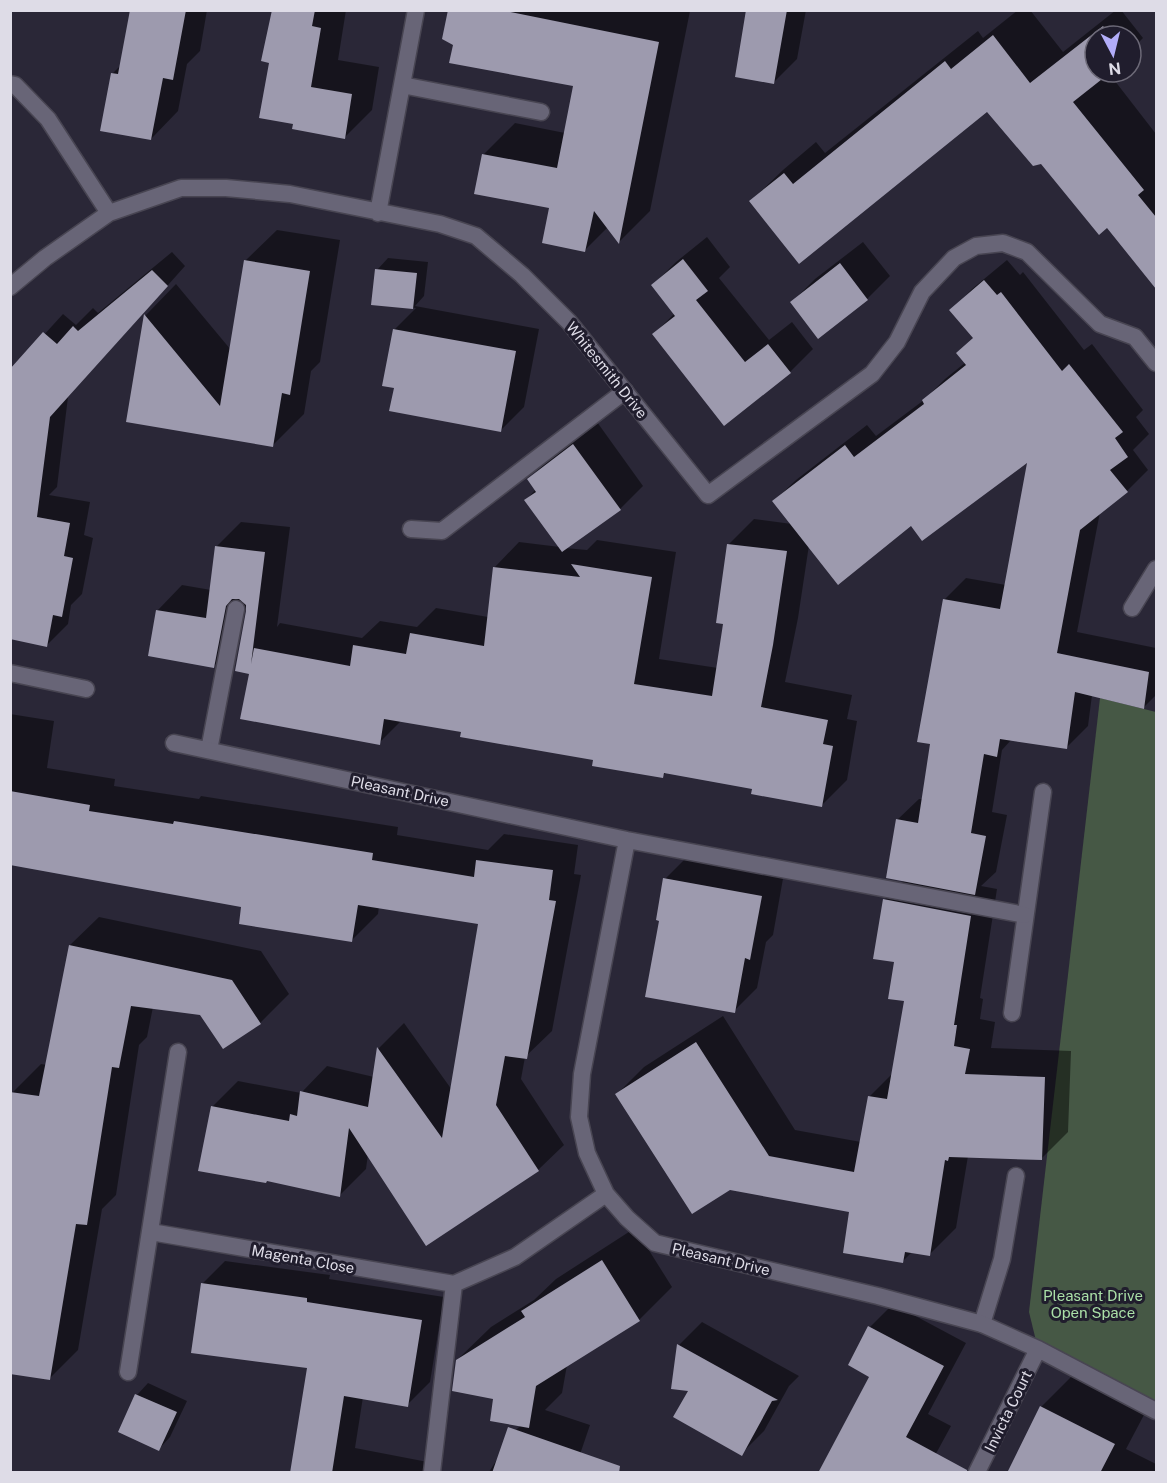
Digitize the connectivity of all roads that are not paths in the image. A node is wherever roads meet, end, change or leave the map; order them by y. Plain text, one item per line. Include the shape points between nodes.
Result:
1 (416, 10) edge
2 (10, 84) edge
3 (402, 85) junction
4 (542, 112) dead end
5 (109, 213) junction
6 (378, 213) junction
7 (10, 288) edge
8 (1156, 363) edge
9 (625, 391) junction
10 (411, 529) dead end
11 (1156, 569) edge
12 (1132, 608) dead end
13 (236, 609) dead end
14 (10, 674) edge
15 (86, 689) dead end
16 (174, 743) dead end
17 (209, 750) junction
18 (1043, 792) dead end
19 (627, 840) junction
20 (1025, 915) junction
21 (1012, 1013) dead end
22 (178, 1052) dead end
23 (1016, 1176) dead end
24 (606, 1194) junction
25 (151, 1232) junction
26 (454, 1284) junction
27 (982, 1324) junction
28 (1038, 1349) junction
29 (128, 1372) dead end
30 (1156, 1411) edge
31 (432, 1473) edge
32 (978, 1473) edge

1 - 3 street
2 - 5 street via 48,119
3 - 4 street
3 - 6 street
5 - 6 street, Whitesmith Drive via 181,188 226,188 290,194
5 - 7 street, Whitesmith Drive
6 - 9 street, Whitesmith Drive via 440,224 476,237 569,322
8 - 9 street, Whitesmith Drive via 1135,338 1100,324 1027,252 1003,243 976,246 954,258 922,292 897,342 872,374 708,495
9 - 10 street via 442,531
11 - 12 street
13 - 17 street
14 - 15 street
16 - 17 street, Pleasant Drive
17 - 19 street, Pleasant Drive
18 - 20 street
19 - 20 street, Pleasant Drive
19 - 24 street, Pleasant Drive via 582,1074 579,1117 587,1154
20 - 21 street
22 - 25 street
23 - 27 street via 1002,1260
24 - 26 street via 515,1257
24 - 27 street, Pleasant Drive via 655,1243
25 - 26 street, Magenta Close
25 - 29 street
26 - 31 street
27 - 28 street, Pleasant Drive
28 - 30 street, Pleasant Drive
28 - 32 street, Invicta Court

